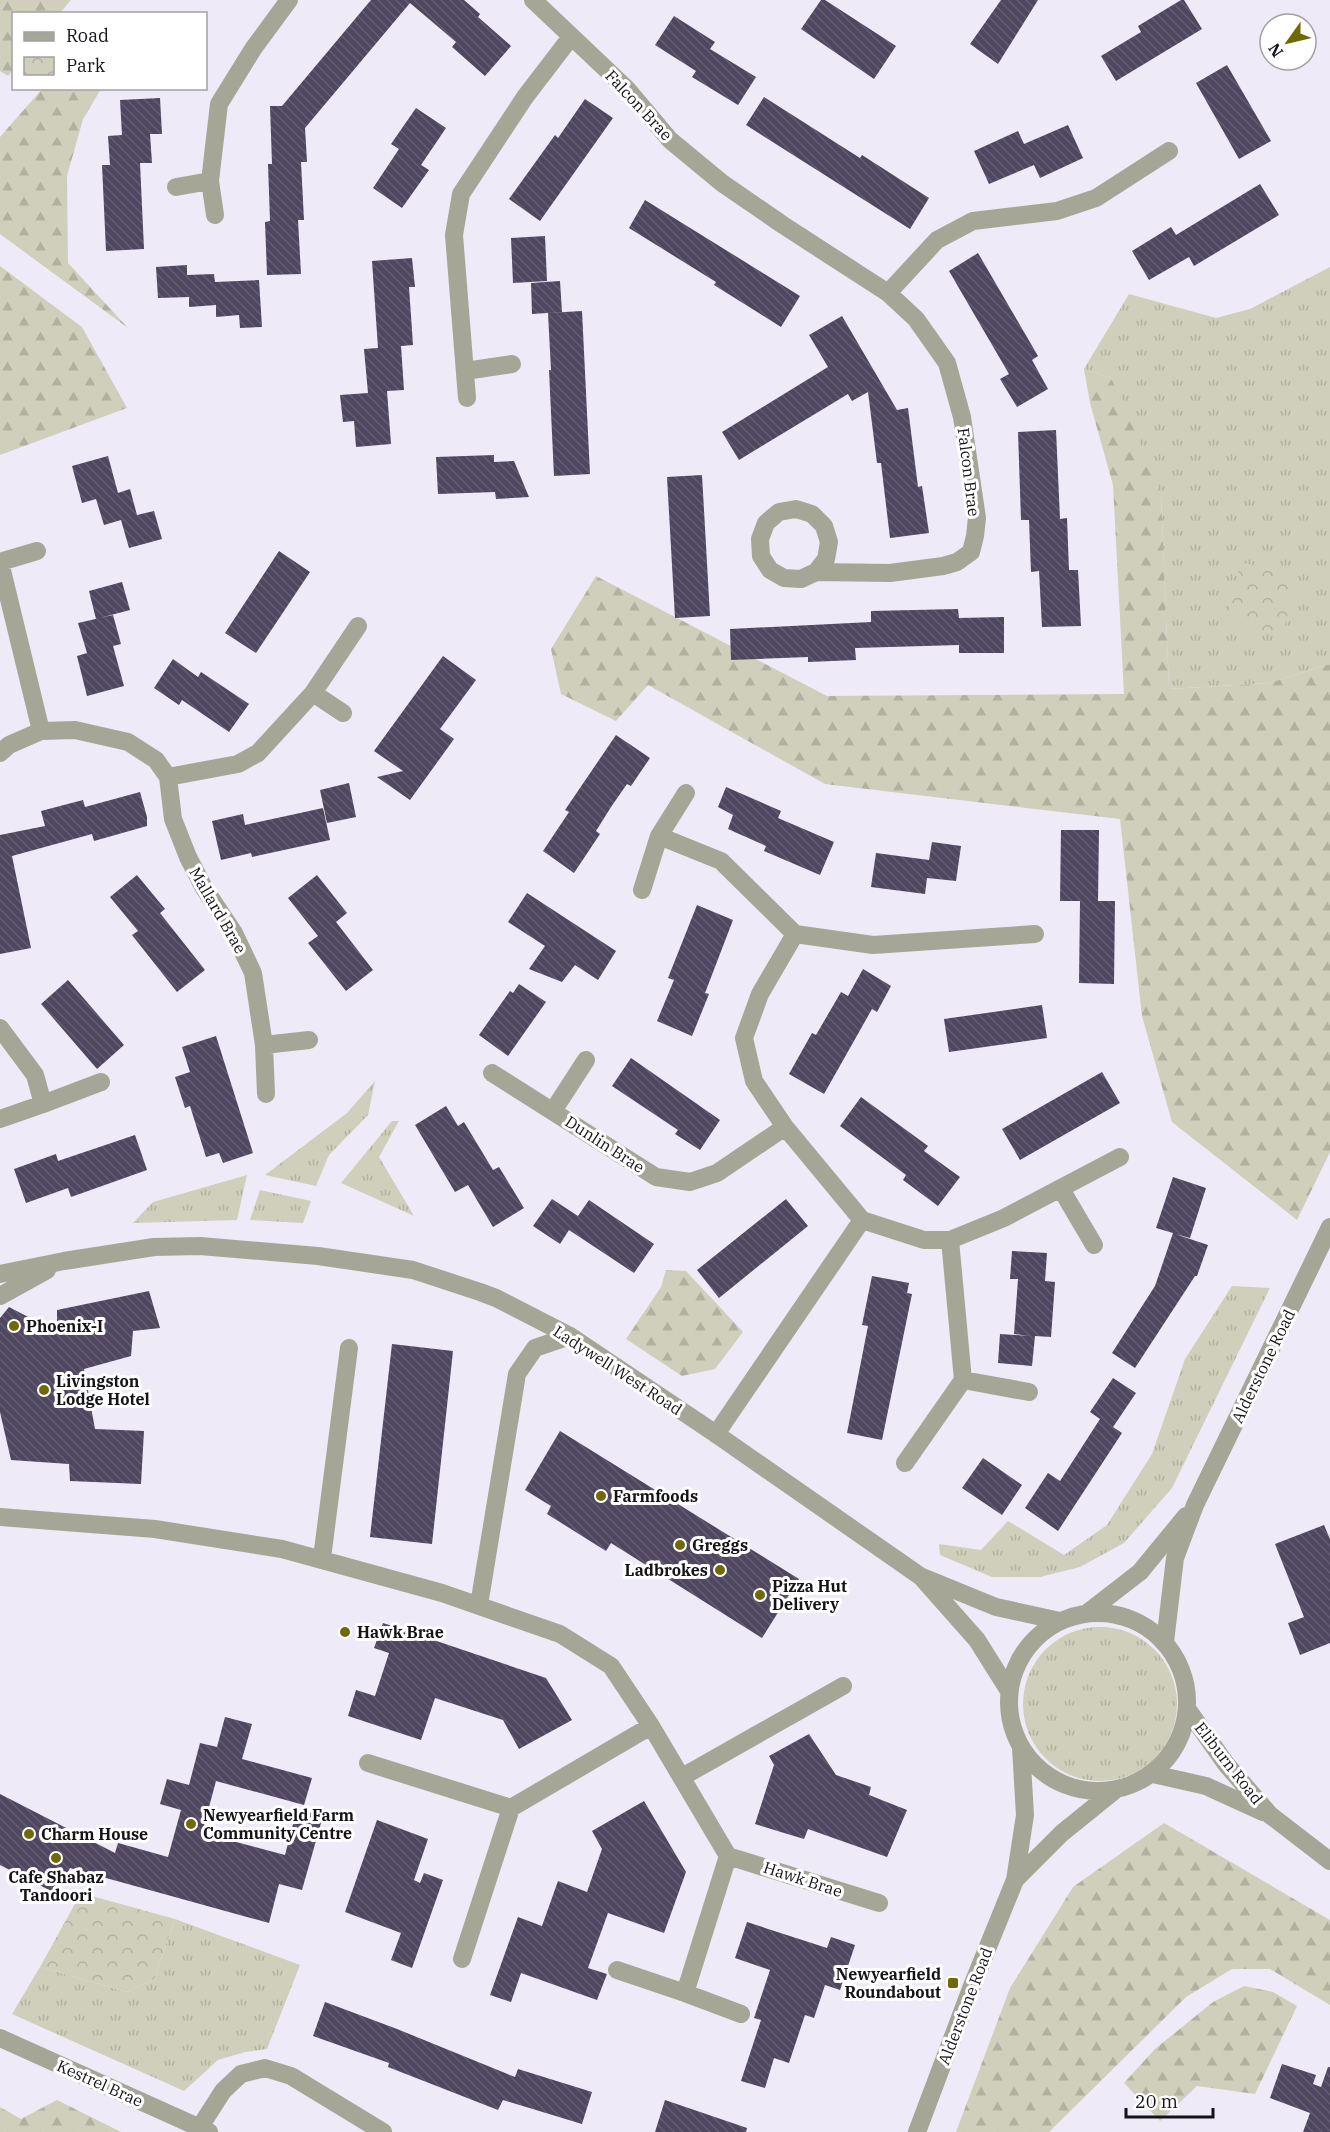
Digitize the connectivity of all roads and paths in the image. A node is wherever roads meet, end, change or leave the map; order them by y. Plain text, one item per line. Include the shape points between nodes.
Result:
1 (289, 0) edge
2 (533, 0) edge
3 (572, 37) junction
4 (1169, 151) dead end
5 (210, 181) junction
6 (176, 187) dead end
7 (215, 215) dead end
8 (888, 292) junction
9 (512, 364) dead end
10 (465, 371) junction
11 (467, 398) dead end
12 (37, 550) dead end
13 (816, 572) dead end
14 (357, 626) dead end
15 (313, 693) junction
16 (343, 712) dead end
17 (41, 731) junction
18 (0, 753) edge
19 (168, 777) junction
20 (686, 793) dead end
21 (659, 836) junction
22 (642, 890) dead end
23 (795, 934) junction
24 (1035, 934) dead end
25 (0, 1028) edge
26 (309, 1040) dead end
27 (264, 1045) junction
28 (586, 1060) dead end
29 (492, 1072) dead end
30 (101, 1082) dead end
31 (266, 1094) dead end
32 (43, 1104) junction
33 (553, 1111) junction
34 (0, 1119) edge
35 (785, 1127) junction
36 (1120, 1157) dead end
37 (1061, 1189) junction
38 (862, 1220) junction
39 (1330, 1227) edge
40 (950, 1240) junction
41 (1094, 1245) dead end
42 (64, 1261) junction
43 (0, 1274) edge
44 (0, 1296) edge
45 (570, 1336) junction
46 (349, 1348) dead end
47 (963, 1380) junction
48 (1029, 1392) dead end
49 (716, 1434) junction
50 (905, 1463) dead end
51 (1195, 1505) junction
52 (0, 1517) edge
53 (322, 1558) junction
54 (920, 1576) junction
55 (479, 1605) junction
56 (1087, 1613) junction
57 (1060, 1621) junction
58 (1165, 1642) junction
59 (843, 1686) dead end
60 (1009, 1691) junction
61 (1188, 1710) junction
62 (651, 1726) junction
63 (1021, 1748) junction
64 (368, 1763) dead end
65 (1153, 1774) junction
66 (682, 1777) junction
67 (1114, 1791) junction
68 (511, 1808) junction
69 (1270, 1815) junction
70 (728, 1856) junction
71 (1330, 1861) edge
72 (1015, 1880) junction
73 (879, 1903) dead end
74 (462, 1959) dead end
75 (617, 1970) dead end
76 (685, 1993) junction
77 (741, 2014) dead end
78 (0, 2038) edge
79 (204, 2130) edge
80 (376, 2130) edge
81 (917, 2132) edge

1 - 5 street via 219,104
2 - 3 street, Falcon Brae
3 - 8 street, Falcon Brae via 627,89 670,140 722,183
3 - 10 street via 525,97 461,194 454,235
4 - 8 street via 1096,198 1057,211 973,220 937,240
5 - 6 street
5 - 7 street
8 - 13 street, Falcon Brae via 916,319 947,363 962,417 977,518 971,552 943,566 890,573
9 - 10 street
10 - 11 street
12 - 17 street via 0,562
14 - 15 street
15 - 16 street
15 - 19 street via 258,753 238,764
17 - 18 street
17 - 19 street via 75,730 128,742 156,760
19 - 27 street, Mallard Brae via 173,819 188,857 234,933 253,974
20 - 21 street
21 - 22 street
21 - 23 street via 722,861
23 - 24 street via 873,945
23 - 35 street via 760,994 744,1038 754,1081
25 - 32 street via 34,1076
26 - 27 street
27 - 31 street, Mallard Brae
28 - 33 street, Dunlin Brae
29 - 33 street, Dunlin Brae
30 - 32 street
32 - 34 street
33 - 35 street, Dunlin Brae via 656,1177 690,1182 717,1173
35 - 38 street
36 - 37 street
37 - 40 street
37 - 41 street
38 - 40 street via 924,1240
38 - 49 street
39 - 51 street, Alderstone Road
40 - 47 street
42 - 43 street, Ladywell West Road
42 - 44 street, Ladywell West Road
42 - 45 street, Ladywell West Road via 154,1247 200,1246 318,1256 412,1270 496,1298
45 - 49 street, Ladywell West Road
45 - 55 street via 535,1348 517,1374
46 - 53 street
47 - 48 street
47 - 50 street
49 - 54 street, Ladywell West Road
51 - 56 street, Alderstone Road via 1140,1572
51 - 58 street, Alderstone Road via 1175,1558
52 - 53 street via 155,1528
53 - 55 street
54 - 57 street, Ladywell West Road via 996,1607
54 - 60 street, Ladywell West Road via 977,1640
55 - 62 street via 560,1634 611,1666
56 - 57 street
56 - 58 street via 1116,1614 1143,1624
57 - 60 street via 1035,1638 1018,1662
58 - 61 street via 1184,1674
59 - 66 street
60 - 63 street via 1010,1720
61 - 65 street via 1178,1746
61 - 69 street, Eliburn Road via 1226,1764
62 - 66 street
62 - 68 street
63 - 67 street via 1045,1775 1078,1790
63 - 72 street, Alderstone Road via 1025,1815
64 - 68 street
65 - 67 street
65 - 69 street, Eliburn Road via 1206,1786
66 - 70 street
67 - 72 street, Alderstone Road via 1062,1833
68 - 74 street
69 - 71 street, Eliburn Road
70 - 73 street, Hawk Brae
70 - 76 street
72 - 81 street, Alderstone Road
75 - 76 street
76 - 77 street
78 - 79 street, Kestrel Brae
79 - 80 street, Kestrel Brae via 223,2091 240,2074 265,2068 291,2076

